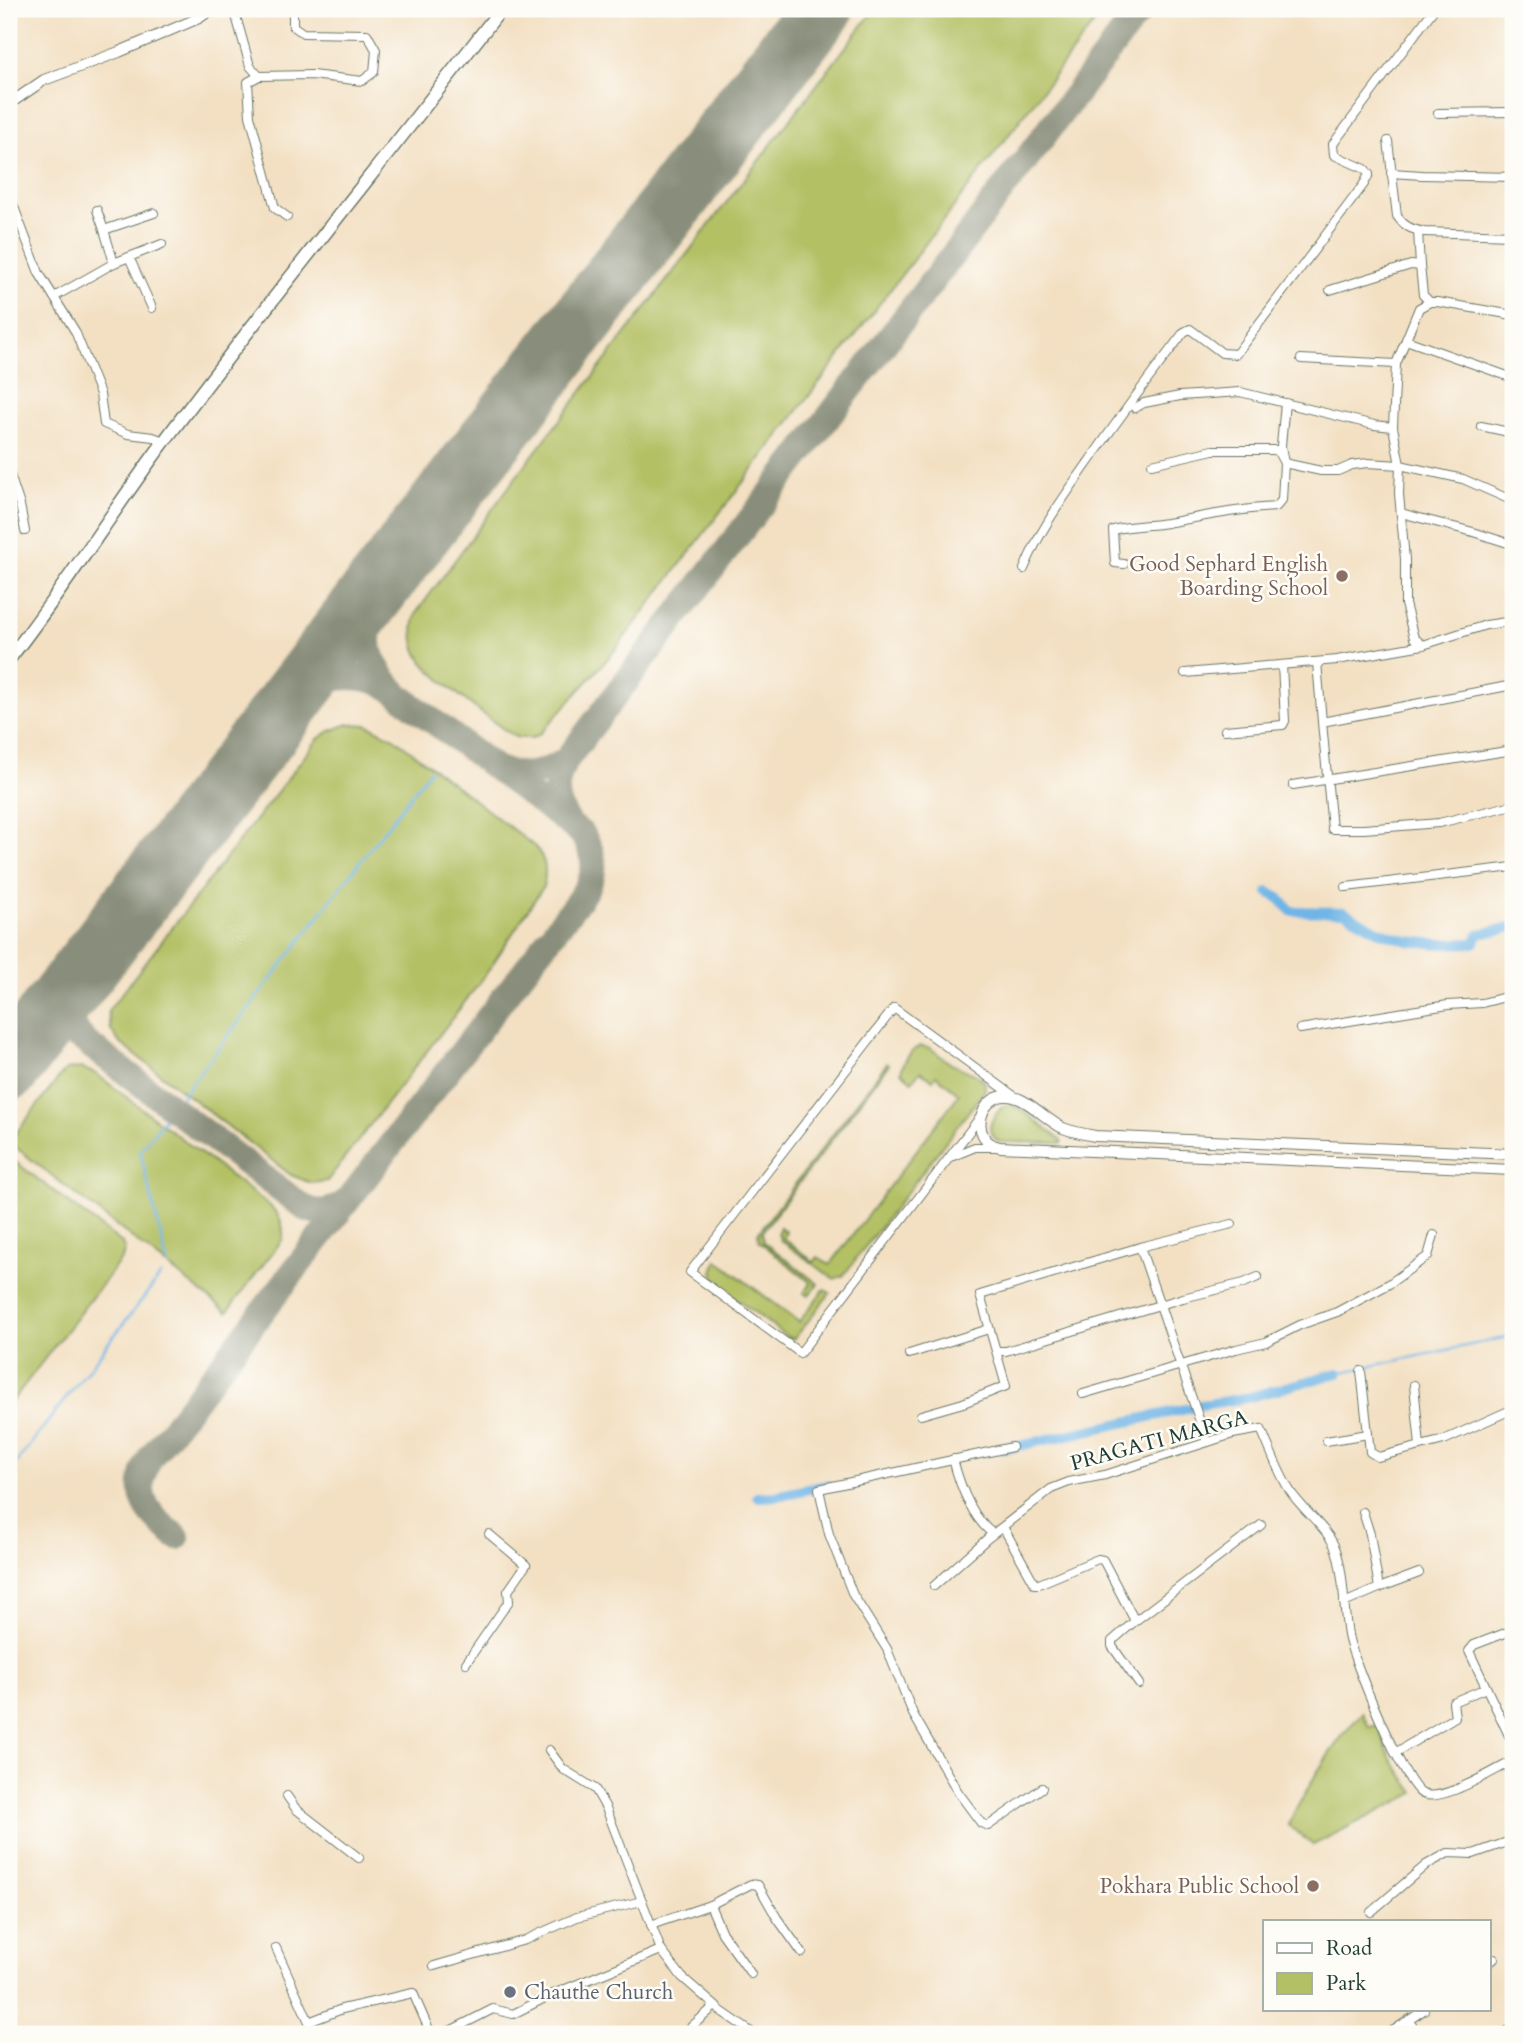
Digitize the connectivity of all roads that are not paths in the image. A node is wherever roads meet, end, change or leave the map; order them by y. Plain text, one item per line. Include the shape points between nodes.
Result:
1 (212, 9) edge
2 (234, 9) edge
3 (293, 9) edge
4 (501, 9) edge
5 (1434, 9) edge
6 (259, 76) junction
7 (11, 101) edge
8 (1513, 112) edge
9 (1438, 113) dead end
10 (1388, 141) dead end
11 (1391, 173) junction
12 (1513, 177) edge
13 (9, 194) edge
14 (97, 210) dead end
15 (154, 213) dead end
16 (287, 217) dead end
17 (104, 230) junction
18 (1418, 231) junction
19 (162, 244) dead end
20 (1513, 256) edge
21 (129, 257) junction
22 (114, 264) junction
23 (1420, 266) junction
24 (1330, 290) dead end
25 (54, 297) junction
26 (1430, 302) junction
27 (152, 308) dead end
28 (1513, 315) edge
29 (1406, 340) junction
30 (1301, 359) dead end
31 (1396, 364) junction
32 (1513, 378) edge
33 (1285, 402) junction
34 (1135, 408) dead end
35 (1481, 426) dead end
36 (1393, 427) junction
37 (1513, 433) edge
38 (164, 441) junction
39 (1284, 463) junction
40 (1152, 464) dead end
41 (1400, 465) junction
42 (9, 472) edge
43 (1513, 501) edge
44 (1401, 513) junction
45 (25, 531) dead end
46 (1511, 544) dead end
47 (1124, 564) dead end
48 (1024, 569) dead end
49 (1513, 621) edge
50 (1423, 645) junction
51 (9, 659) edge
52 (1317, 662) junction
53 (1282, 665) junction
54 (1185, 673) dead end
55 (1513, 685) edge
56 (1322, 722) junction
57 (1225, 730) dead end
58 (1513, 750) edge
59 (1328, 780) junction
60 (1293, 785) dead end
61 (1513, 805) edge
62 (1513, 867) edge
63 (1346, 887) dead end
64 (1513, 995) edge
65 (1300, 1029) dead end
66 (1002, 1088) junction
67 (1021, 1101) junction
68 (987, 1108) junction
69 (1000, 1147) junction
70 (1513, 1154) edge
71 (944, 1164) junction
72 (1513, 1170) edge
73 (1232, 1224) dead end
74 (1434, 1235) dead end
75 (1140, 1247) junction
76 (1258, 1277) dead end
77 (1159, 1306) junction
78 (989, 1329) junction
79 (997, 1351) junction
80 (909, 1354) dead end
81 (1180, 1366) junction
82 (1361, 1371) dead end
83 (1414, 1385) dead end
84 (1083, 1394) dead end
85 (1513, 1409) edge
86 (921, 1415) dead end
87 (1368, 1434) junction
88 (1326, 1441) dead end
89 (1207, 1442) junction
90 (1420, 1446) junction
91 (1012, 1447) dead end
92 (953, 1459) junction
93 (1363, 1512) dead end
94 (1261, 1525) dead end
95 (1003, 1527) junction
96 (489, 1534) dead end
97 (993, 1534) junction
98 (1419, 1573) dead end
99 (934, 1586) dead end
100 (1379, 1588) junction
101 (1344, 1603) junction
102 (1135, 1621) junction
103 (1513, 1630) edge
104 (466, 1663) dead end
105 (1139, 1684) dead end
106 (1486, 1688) junction
107 (1513, 1744) edge
108 (549, 1750) dead end
109 (1395, 1753) junction
110 (1513, 1760) edge
111 (1042, 1788) dead end
112 (287, 1796) dead end
113 (1513, 1840) edge
114 (359, 1858) dead end
115 (642, 1901) junction
116 (710, 1905) junction
117 (1513, 1908) edge
118 (1371, 1912) dead end
119 (1513, 1913) edge
120 (651, 1925) junction
121 (276, 1948) dead end
122 (662, 1950) junction
123 (802, 1953) dead end
124 (434, 1966) dead end
125 (751, 1974) dead end
126 (715, 2006) junction
127 (1423, 2011) edge
128 (1409, 2021) junction
129 (1513, 2027) edge
130 (431, 2034) edge
131 (444, 2034) edge
132 (683, 2034) edge
133 (754, 2034) edge
134 (1388, 2034) edge
135 (1418, 2034) edge
136 (1503, 2034) edge

1 - 7 street via 130,47 44,79
2 - 6 street via 250,66
3 - 6 street via 293,26 303,33 367,34 376,50 374,72 362,81 312,75
4 - 38 main road
5 - 48 street via 1333,144 1334,156 1369,174 1364,184 1236,354 1222,353 1189,329 1184,332 1054,510
6 - 16 street via 248,82 250,116 275,208
8 - 9 street
10 - 11 street
11 - 12 street
11 - 18 street via 1397,216
13 - 25 street via 38,273
14 - 17 street
15 - 17 street
17 - 22 street
18 - 20 street via 1511,235 1509,252
18 - 23 street
19 - 21 street
21 - 22 street
21 - 27 street
22 - 25 street
23 - 24 street
23 - 26 street via 1423,295
25 - 38 street via 75,331 100,394 104,424
26 - 28 street
26 - 29 street via 1419,308
29 - 31 street
29 - 32 street
30 - 31 street
31 - 36 street
33 - 34 street via 1240,392 1180,396
33 - 36 street
33 - 39 street
35 - 37 street
36 - 41 street
38 - 51 main road
39 - 40 street via 1277,450 1213,450
39 - 41 street via 1321,471 1368,463
39 - 47 street via 1282,499 1276,507 1227,510 1113,530 1115,563
41 - 43 street via 1463,479
41 - 44 street
42 - 45 street
44 - 46 street
44 - 50 street via 1405,604 1414,638
49 - 50 street
50 - 52 street
52 - 53 street
52 - 56 street
53 - 54 street
53 - 57 street via 1283,725
55 - 56 street
56 - 59 street
58 - 59 street
59 - 60 street
59 - 61 street via 1332,829 1439,823
62 - 63 street
64 - 65 street
66 - 67 street
66 - 68 street
66 - 71 street via 894,1008 690,1272 800,1353
67 - 68 street via 1000,1097
67 - 70 street via 1061,1127 1095,1136
68 - 69 street via 980,1131 988,1143
68 - 71 street
69 - 71 street via 968,1149
69 - 72 street
73 - 75 street
74 - 81 street via 1428,1256 1337,1312 1266,1342
75 - 77 street
75 - 78 street via 980,1294
76 - 77 street
77 - 79 street
77 - 81 street
78 - 79 street
78 - 80 street
79 - 86 street via 1006,1382 1003,1388
81 - 84 street
81 - 89 street
82 - 87 street
83 - 90 street
85 - 90 street
87 - 88 street
87 - 90 street via 1370,1452 1378,1457
89 - 95 street, PRAGATI MARGA via 1051,1489
89 - 101 street, PRAGATI MARGA via 1261,1429 1290,1492 1333,1544
91 - 92 street
92 - 97 street via 975,1516
92 - 111 street via 819,1489 821,1508 845,1581 887,1649 913,1714 969,1809 988,1826
93 - 100 street
94 - 102 street
95 - 97 street, PRAGATI MARGA
95 - 102 street via 1035,1584 1103,1560
96 - 104 street via 526,1566 508,1591 509,1601
97 - 99 street, PRAGATI MARGA
98 - 100 street
100 - 101 street
101 - 109 street, PRAGATI MARGA via 1353,1656
102 - 105 street via 1112,1646
103 - 106 street via 1469,1651
106 - 107 street
106 - 109 street via 1453,1702 1455,1717
108 - 115 street via 563,1769 595,1789
109 - 110 street, PRAGATI MARGA via 1420,1793 1432,1797
112 - 114 street via 296,1810
113 - 118 street via 1473,1854 1448,1853
115 - 120 street
115 - 124 street via 577,1917 525,1940
116 - 120 street
116 - 123 street via 751,1884 758,1885
116 - 125 street via 722,1933
117 - 119 street
120 - 122 street
121 - 130 street via 309,2022 342,2009 412,1993
122 - 126 street via 682,1977
122 - 131 street via 513,2014 493,2009
126 - 132 street
126 - 133 street
127 - 128 street
128 - 134 street
128 - 135 street
129 - 136 street

